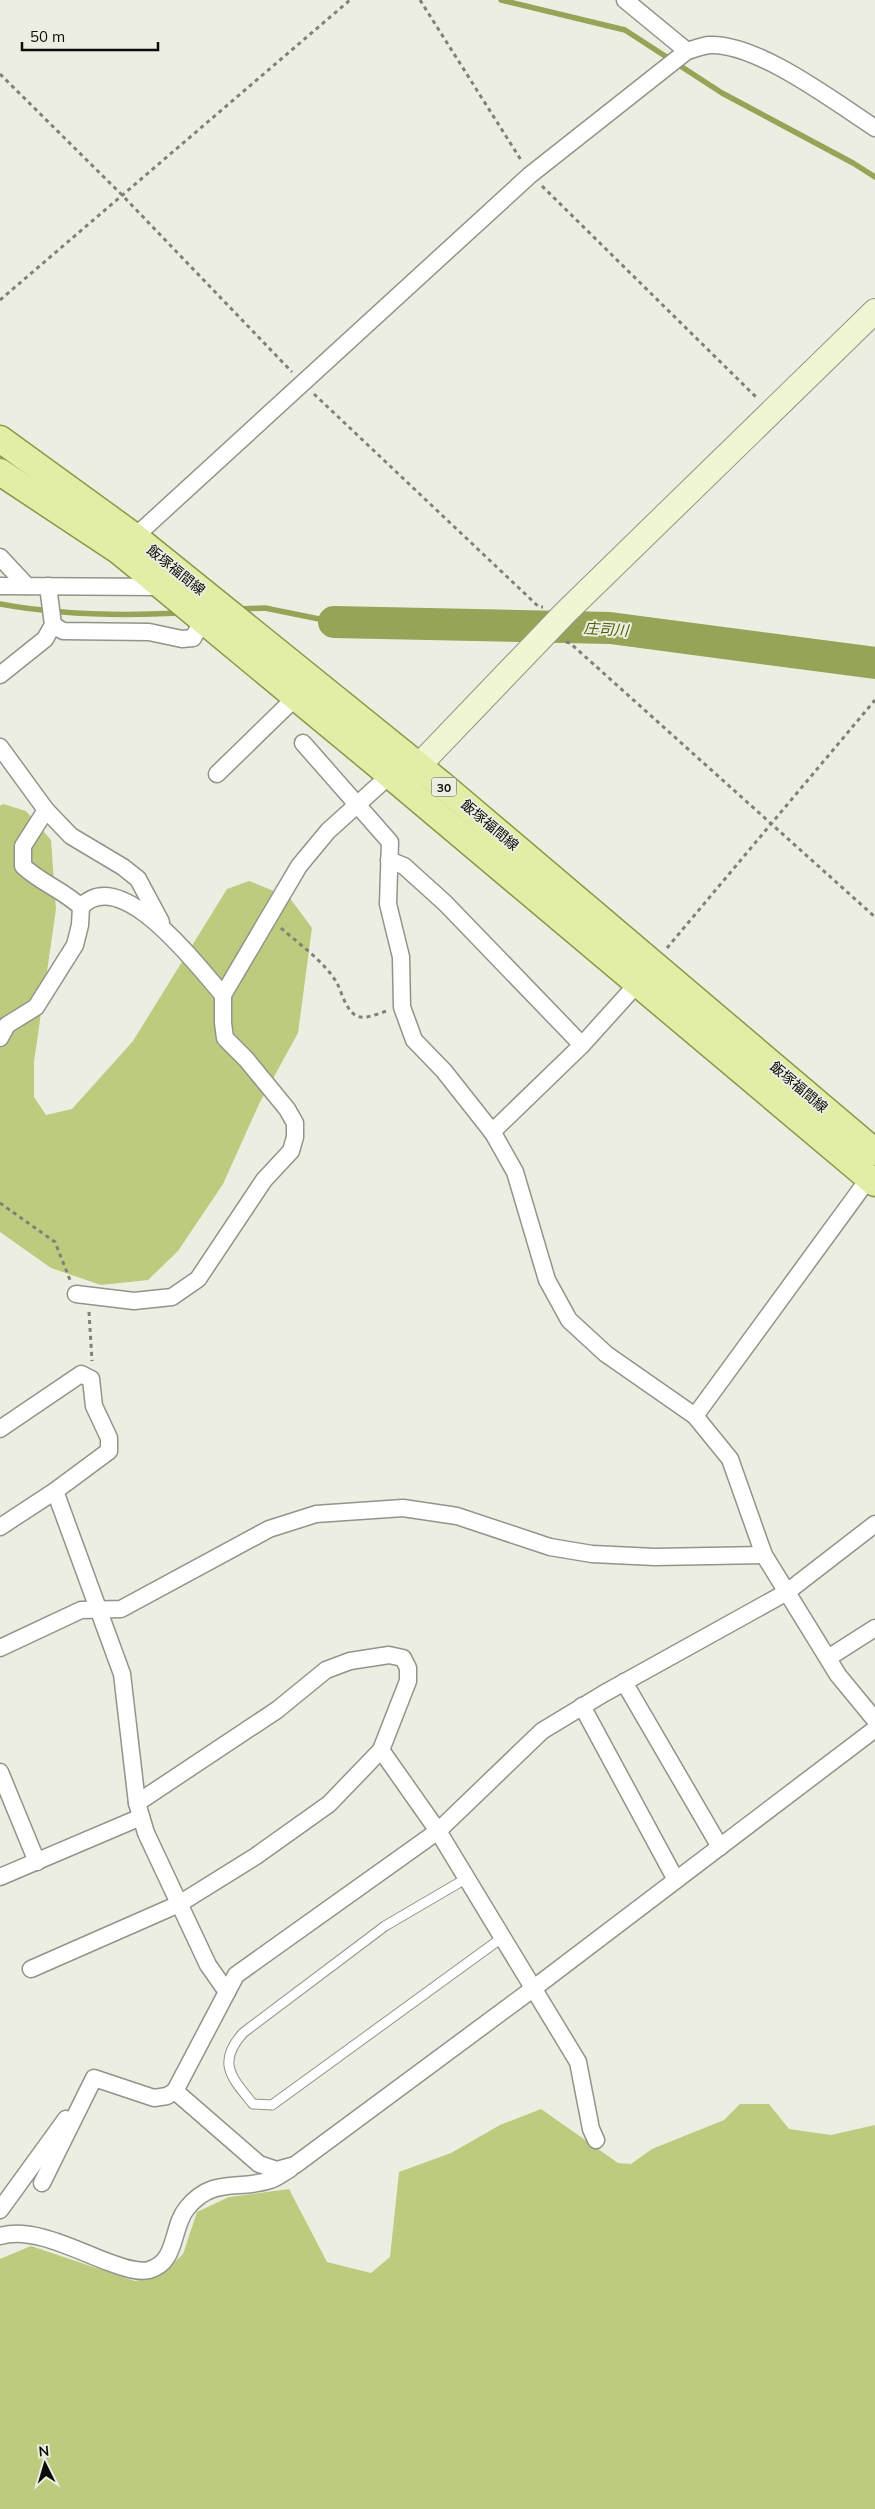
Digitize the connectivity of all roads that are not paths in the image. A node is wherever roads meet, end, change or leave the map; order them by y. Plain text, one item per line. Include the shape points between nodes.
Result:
1 (625, 0) edge
2 (687, 51) junction
3 (875, 128) edge
4 (875, 311) edge
5 (0, 439) edge
6 (0, 472) edge
7 (127, 544) junction
8 (0, 557) edge
9 (0, 586) edge
10 (27, 586) junction
11 (48, 586) junction
12 (163, 587) junction
13 (204, 620) junction
14 (53, 625) junction
15 (0, 675) edge
16 (296, 697) junction
17 (303, 743) dead end
18 (0, 747) edge
19 (418, 766) junction
20 (217, 774) dead end
21 (395, 780) junction
22 (358, 803) junction
23 (46, 810) junction
24 (389, 860) junction
25 (81, 907) junction
26 (164, 929) junction
27 (638, 984) junction
28 (223, 995) junction
29 (0, 1038) edge
30 (582, 1045) junction
31 (492, 1132) junction
32 (875, 1152) edge
33 (872, 1181) edge
34 (82, 1295) road end
35 (695, 1416) junction
36 (0, 1429) edge
37 (55, 1491) junction
38 (875, 1524) edge
39 (0, 1527) edge
40 (764, 1554) junction
41 (787, 1592) junction
42 (101, 1611) junction
43 (875, 1628) edge
44 (0, 1648) edge
45 (828, 1658) junction
46 (624, 1682) junction
47 (582, 1706) junction
48 (875, 1720) edge
49 (875, 1729) edge
50 (381, 1750) junction
51 (0, 1772) edge
52 (139, 1810) junction
53 (438, 1831) junction
54 (720, 1847) junction
55 (36, 1862) junction
56 (0, 1877) edge
57 (467, 1878) junction
58 (676, 1880) junction
59 (179, 1904) junction
60 (503, 1937) junction
61 (31, 1969) dead end
62 (534, 1988) junction
63 (227, 1992) junction
64 (175, 2091) junction
65 (85, 2096) junction
66 (596, 2140) dead end
67 (295, 2165) junction
68 (42, 2183) dead end
69 (0, 2210) edge
70 (0, 2236) edge

1 - 2 street
2 - 3 street via 709,45 745,50 794,76
2 - 7 street via 530,175
4 - 19 street via 567,612
5 - 7 main road, 飯塚福間線 / 30
6 - 7 main road, 飯塚福間線 / 30
7 - 12 main road, 飯塚福間線 / 30
7 - 19 main road, 飯塚福間線 / 30
8 - 10 street
9 - 10 street
10 - 11 street
11 - 12 street
11 - 14 street
12 - 13 main road, 飯塚福間線 / 30
13 - 14 street via 192,638 182,639 149,632 63,631
13 - 16 main road, 飯塚福間線 / 30
14 - 15 street via 45,639
16 - 20 street
16 - 21 main road, 飯塚福間線 / 30
17 - 22 street
18 - 23 street
19 - 21 street
19 - 32 main road, 飯塚福間線 / 30
21 - 22 street
21 - 27 main road, 飯塚福間線 / 30
22 - 24 street via 390,842
22 - 28 street via 328,831 299,866
23 - 25 street via 23,846 23,866 36,879 67,894
23 - 26 street via 71,836 138,879
24 - 30 street via 404,866 446,904
24 - 31 street via 388,904 401,957 402,1006 414,1040 444,1071
25 - 26 street via 87,899 114,896
25 - 29 street via 75,945 36,1007 7,1025
26 - 28 street
27 - 30 street
27 - 33 main road, 飯塚福間線 / 30
28 - 34 street via 225,1038 246,1059 295,1123 290,1151 264,1180 198,1279 172,1297 134,1301
30 - 31 street
31 - 35 street via 515,1172 547,1280 570,1320 606,1354
33 - 35 street
35 - 40 street via 730,1459
36 - 37 street via 81,1374 91,1379 94,1406 109,1438 109,1451
37 - 39 street
37 - 42 street
38 - 41 street
40 - 41 street
40 - 42 street via 656,1557 592,1554 550,1548 457,1516 403,1508 359,1509 316,1514 269,1529 121,1609
41 - 45 street
41 - 46 street
42 - 44 street via 81,1610
42 - 52 street via 122,1674
43 - 45 street
45 - 48 street
46 - 47 street
46 - 54 street
47 - 53 street via 542,1730
47 - 58 street
49 - 54 street
50 - 52 street via 408,1681 408,1668 403,1658 389,1655 350,1661 326,1670 277,1710
50 - 53 street
50 - 59 street via 329,1804 256,1856
51 - 55 street
52 - 55 street
52 - 59 street via 146,1833
53 - 57 street
53 - 63 street via 236,1975
54 - 58 street
55 - 56 street
57 - 60 street
57 - 60 lane via 385,1926 243,2033 232,2045 228,2058 232,2078 253,2104 272,2105
58 - 62 street
59 - 61 street
59 - 63 street via 208,1965
60 - 62 street
62 - 66 street via 578,2062
62 - 67 street
63 - 64 street
64 - 65 street via 154,2098 94,2078
64 - 67 street via 259,2164 277,2170
65 - 68 street
65 - 69 street via 52,2136
67 - 70 street via 270,2180 220,2186 200,2195 186,2209 172,2248 162,2264 148,2270 127,2269 31,2234

